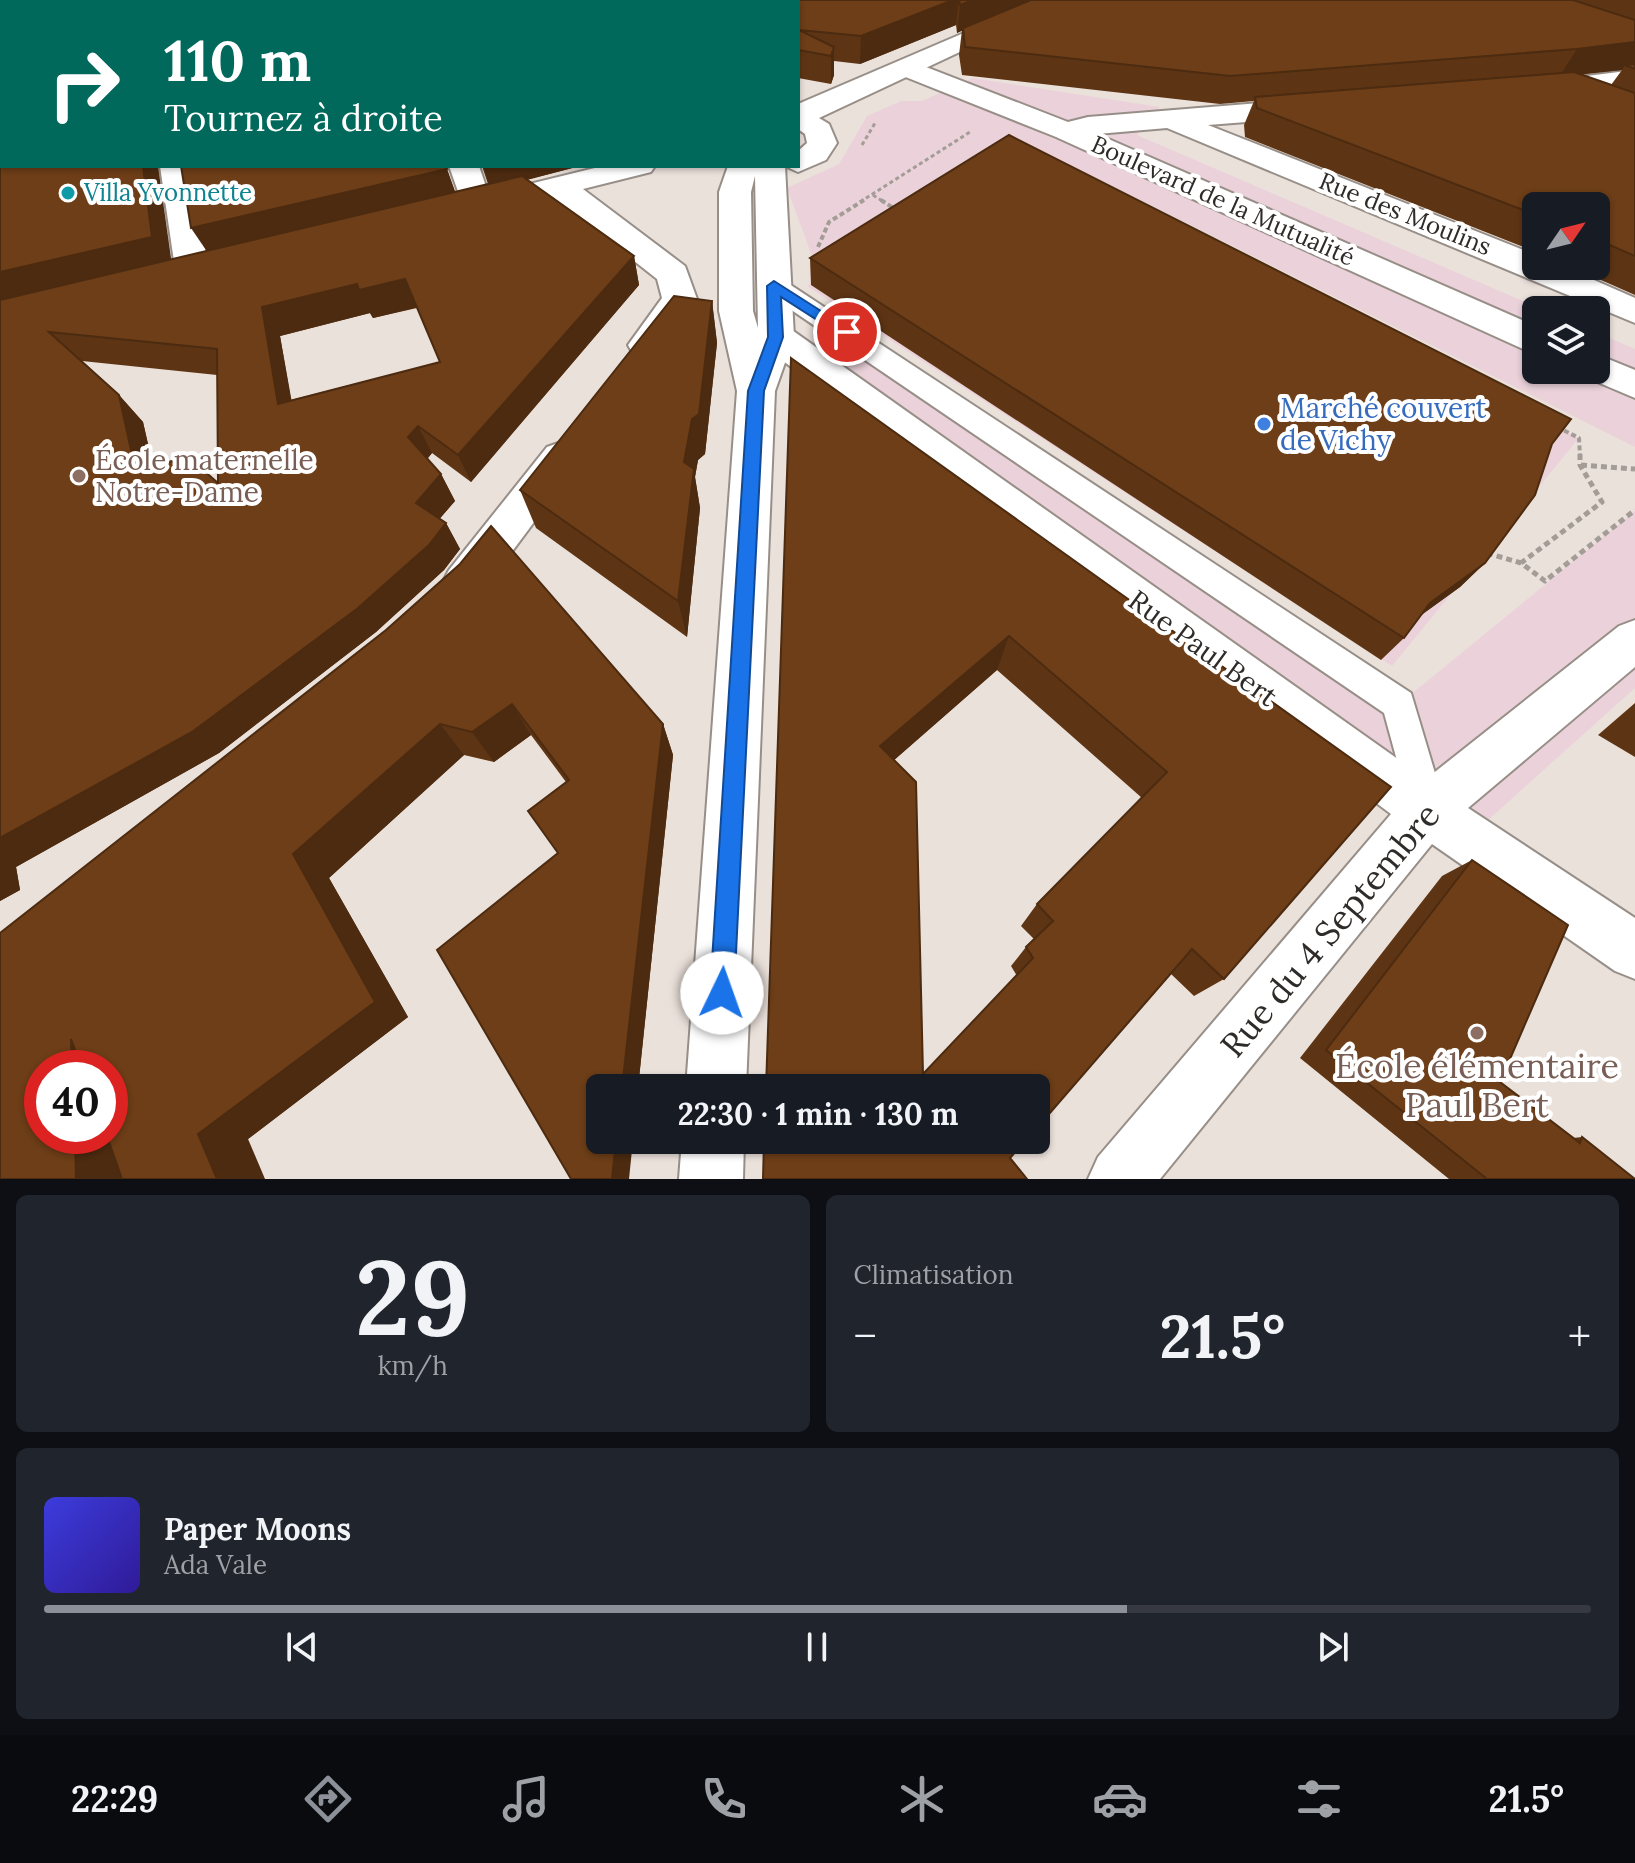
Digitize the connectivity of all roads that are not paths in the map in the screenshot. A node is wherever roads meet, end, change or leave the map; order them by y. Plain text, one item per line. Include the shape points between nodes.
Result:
1 (1063, 0) edge
2 (908, 68) junction
3 (1635, 78) edge
4 (1559, 88) junction
5 (1513, 91) edge
6 (1344, 105) edge
7 (1610, 108) edge
8 (805, 120) edge
9 (1172, 120) junction
10 (1066, 131) junction
11 (800, 162) edge
12 (175, 168) edge
13 (464, 168) edge
14 (632, 168) edge
15 (742, 168) edge
16 (770, 168) edge
17 (560, 187) junction
18 (193, 275) edge
19 (774, 286) junction
20 (1635, 311) edge
21 (1522, 334) edge
22 (776, 337) junction
23 (1610, 373) edge
24 (623, 374) edge
25 (1635, 385) edge
26 (756, 391) junction
27 (586, 424) edge
28 (439, 606) edge
29 (1635, 640) edge
30 (1427, 810) junction
31 (1635, 951) edge
32 (717, 1074) edge
33 (712, 1154) edge
34 (711, 1179) edge
35 (1120, 1179) edge

1 - 2 street
2 - 8 street
2 - 10 street, Boulevard de la Mutualité
3 - 4 street
4 - 5 street
4 - 7 street
6 - 9 street
8 - 11 street via 822,136 820,148
9 - 10 street
9 - 20 street, Rue des Moulins
10 - 21 street, Boulevard de la Mutualité
12 - 18 street
13 - 17 street via 462,210
14 - 17 street
15 - 26 street via 735,192 736,311
16 - 19 street
17 - 24 street via 673,274 680,299
19 - 22 street
19 - 30 lane via 1399,704
22 - 26 street
22 - 30 street, Rue Paul Bert
23 - 25 street
26 - 32 street
27 - 28 street via 462,585
29 - 30 street, Rue du 4 Septembre
30 - 31 street, Rue Paul Bert
30 - 35 street, Rue du 4 Septembre
33 - 34 street

